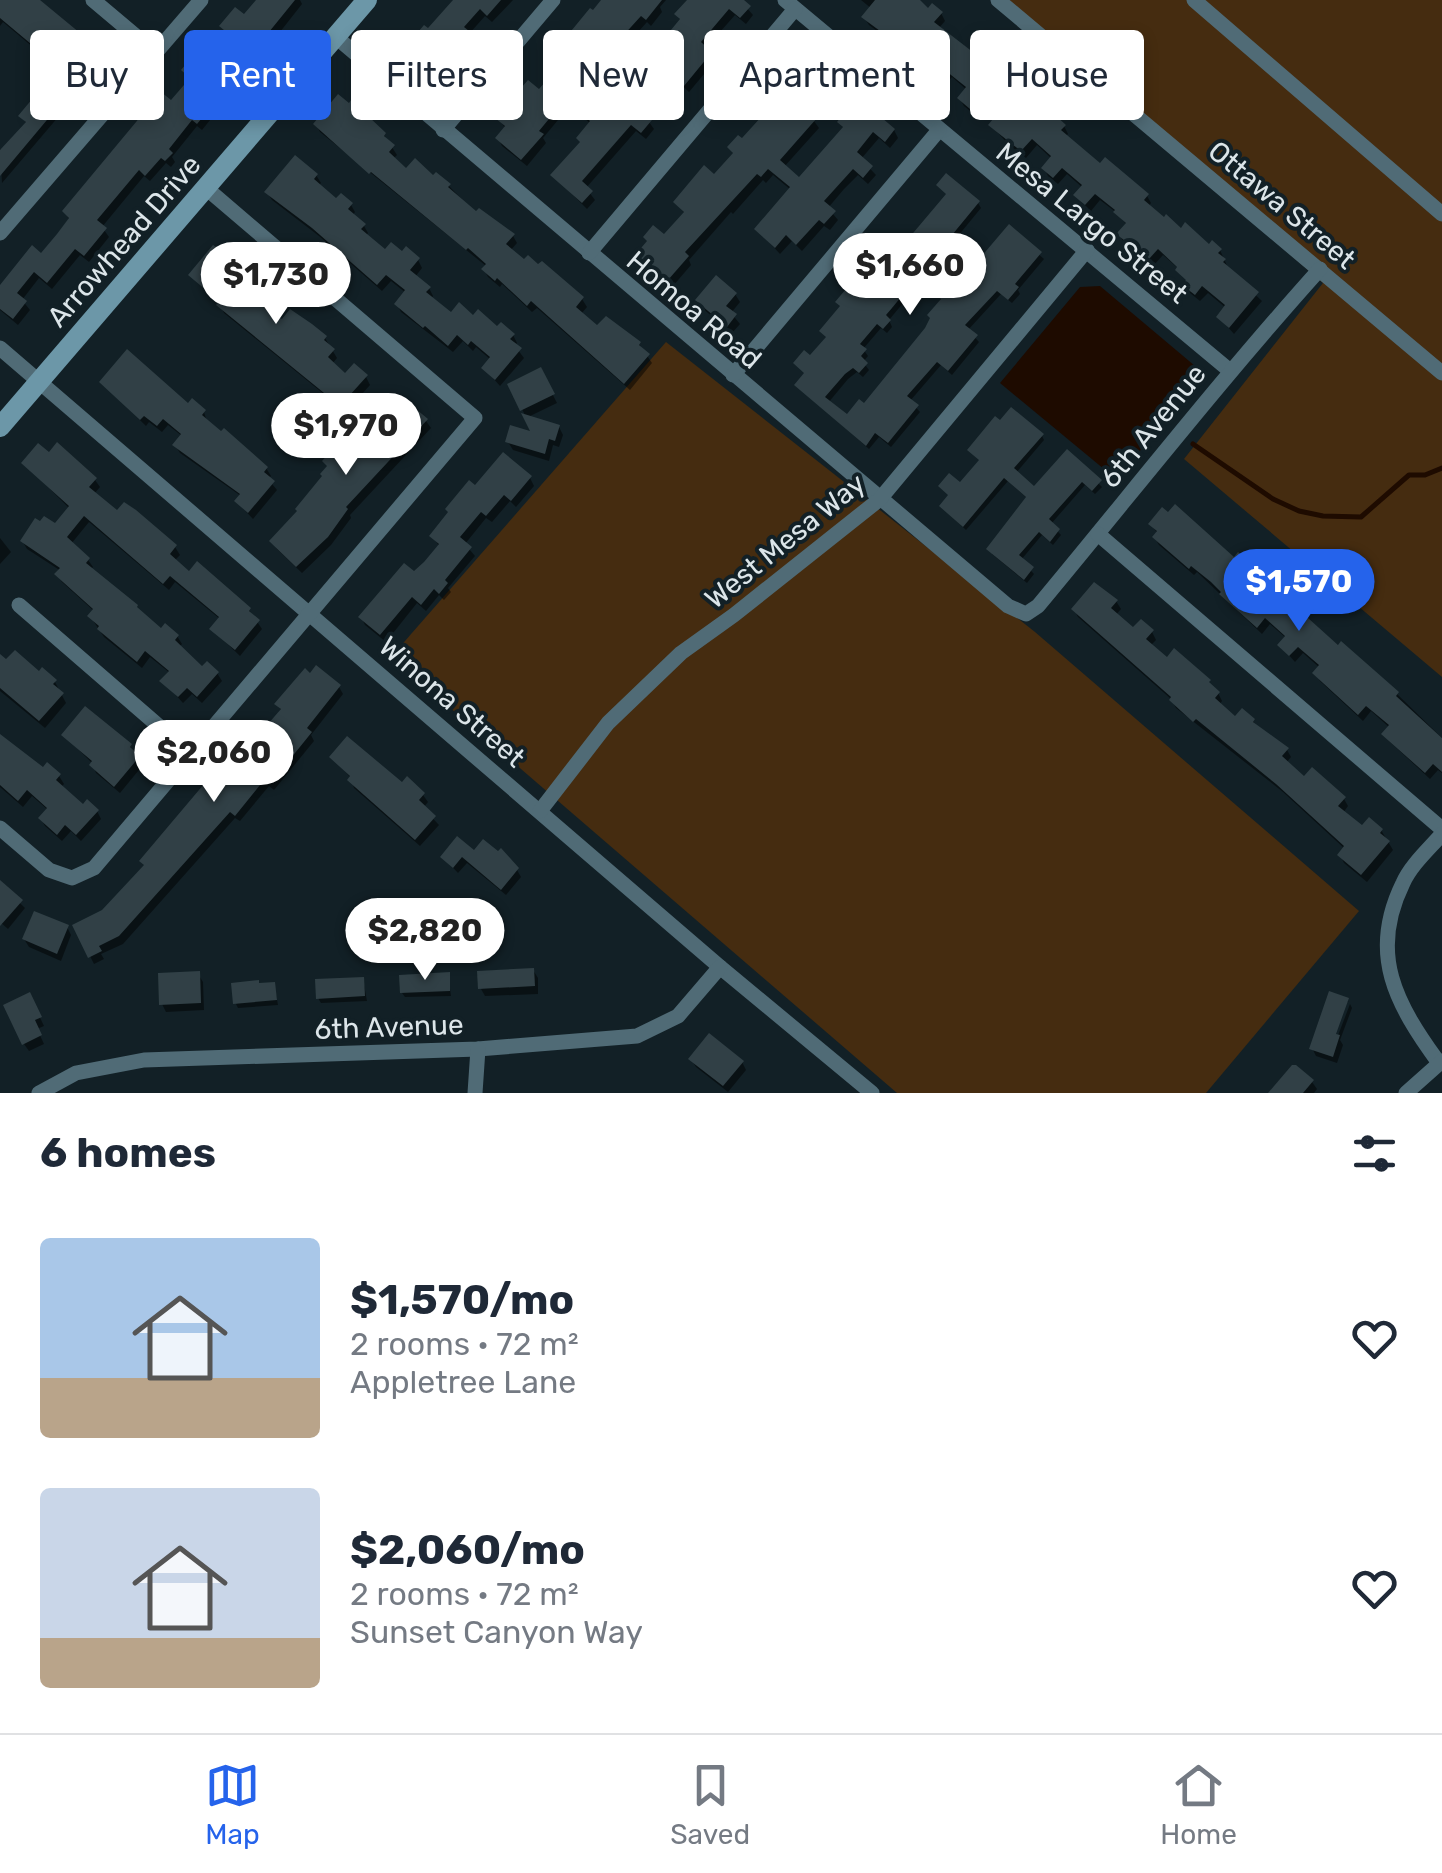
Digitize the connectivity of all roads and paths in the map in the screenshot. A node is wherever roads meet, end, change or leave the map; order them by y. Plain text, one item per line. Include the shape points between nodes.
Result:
1 (94, 0) edge
2 (201, 0) edge
3 (367, 0) edge
4 (554, 0) edge
5 (998, 0) edge
6 (1194, 0) edge
7 (790, 4) edge
8 (128, 30) edge
9 (336, 37) junction
10 (164, 44) edge
11 (98, 120) edge
12 (443, 130) junction
13 (938, 130) junction
14 (206, 188) junction
15 (1442, 214) edge
16 (0, 232) edge
17 (1087, 250) junction
18 (588, 253) junction
19 (1320, 269) junction
20 (0, 348) edge
21 (1230, 370) junction
22 (1442, 372) edge
23 (732, 375) junction
24 (40, 382) junction
25 (0, 427) edge
26 (880, 499) junction
27 (1098, 534) junction
28 (19, 606) dead end
29 (312, 613) junction
30 (1026, 614) joint
31 (191, 754) junction
32 (540, 811) junction
33 (0, 828) edge
34 (1442, 832) edge
35 (720, 967) junction
36 (478, 1049) junction
37 (1441, 1062) edge
38 (39, 1093) edge
39 (475, 1093) edge
40 (872, 1093) edge
41 (1406, 1093) edge

1 - 8 street
2 - 10 street
3 - 9 main road, Arrowhead Drive
4 - 12 street
5 - 19 street, Ottawa Street
6 - 15 street
7 - 13 street, Mesa Largo Street
7 - 18 street
9 - 12 street, Homoa Road
9 - 14 main road, Arrowhead Drive
11 - 16 street
12 - 18 street, Homoa Road
13 - 17 street, Mesa Largo Street
13 - 23 street
14 - 24 main road, Arrowhead Drive
14 - 29 street via 475,418
17 - 21 street, Mesa Largo Street
17 - 26 street, West Mesa Way
18 - 23 street, Homoa Road
19 - 21 street, 6th Avenue
19 - 22 street, Ottawa Street
20 - 24 street, Winona Street
21 - 27 street, 6th Avenue
23 - 26 street, Homoa Road
24 - 25 main road, Arrowhead Drive
24 - 29 street, Winona Street
26 - 30 street, Homoa Road
26 - 32 street, West Mesa Way via 681,653 608,723
27 - 30 street, 6th Avenue
27 - 34 street
28 - 31 street
29 - 31 street
29 - 32 street, Winona Street
31 - 33 street via 94,868 72,878 48,870
32 - 35 street, Winona Street
34 - 37 street via 1404,880 1385,932 1394,984 1411,1024
35 - 36 street, 6th Avenue via 678,1016 636,1036
35 - 40 street, Winona Street
36 - 38 street, 6th Avenue via 144,1060 76,1073
36 - 39 street
37 - 41 street

